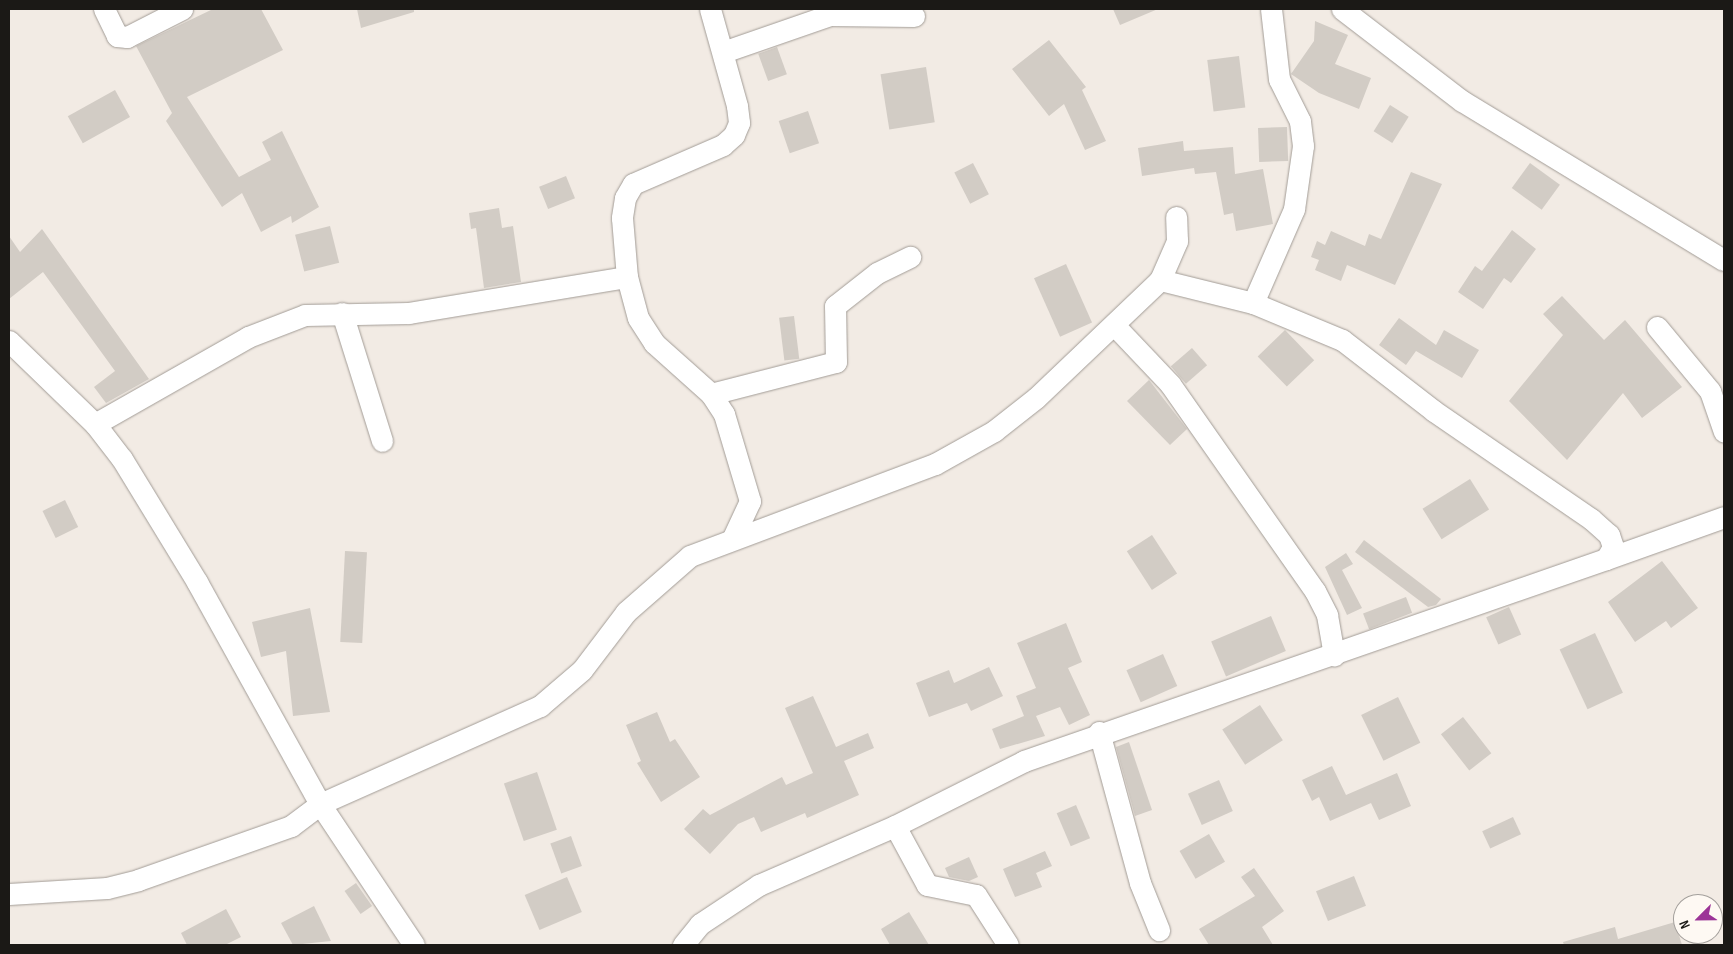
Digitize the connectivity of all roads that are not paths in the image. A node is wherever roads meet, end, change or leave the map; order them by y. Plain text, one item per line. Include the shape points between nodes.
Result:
1 (104, 9) edge
2 (182, 9) edge
3 (710, 9) edge
4 (1271, 9) edge
5 (1342, 9) edge
6 (914, 16) dead end
7 (723, 52) junction
8 (1176, 217) dead end
9 (910, 257) dead end
10 (1724, 260) edge
11 (627, 277) junction
12 (1160, 280) junction
13 (1252, 303) junction
14 (342, 314) junction
15 (1115, 326) junction
16 (1657, 327) dead end
17 (9, 341) edge
18 (711, 394) junction
19 (95, 424) junction
20 (1724, 432) edge
21 (382, 441) dead end
22 (1724, 517) edge
23 (733, 537) junction
24 (1606, 559) junction
25 (1334, 656) junction
26 (1099, 732) junction
27 (320, 804) junction
28 (894, 826) junction
29 (9, 894) edge
30 (1159, 930) dead end
31 (414, 945) edge
32 (683, 945) edge
33 (1008, 945) edge

1 - 2 street via 117,36 127,37
3 - 7 street
4 - 13 street via 1279,79 1300,121 1303,146 1294,209
5 - 10 street via 1462,101
6 - 7 street via 830,16
7 - 11 street via 737,106 739,123 734,136 723,145 633,184 625,198 622,218
8 - 12 street via 1178,241
9 - 18 street via 878,273 835,306 836,362
11 - 14 street via 409,313
11 - 18 street via 638,318 654,344
12 - 13 street
12 - 15 street
13 - 24 street via 1342,340 1363,354 1434,412 1591,519 1609,536 1613,547
14 - 19 street via 305,315 248,337
14 - 21 street
15 - 23 street via 1036,398 965,449 886,484
15 - 25 street via 1170,384 1315,590 1327,615
16 - 20 street via 1710,391
17 - 19 street
18 - 23 street via 724,414 750,501
19 - 27 street via 197,582
22 - 24 street
23 - 27 street via 690,556 639,598 582,670 540,706
24 - 25 street
25 - 26 street
26 - 28 street via 1024,761
26 - 30 street via 1140,883
27 - 29 street via 291,826 138,880 107,888
27 - 31 street
28 - 32 street via 758,885 700,924
28 - 33 street via 927,885 976,895

